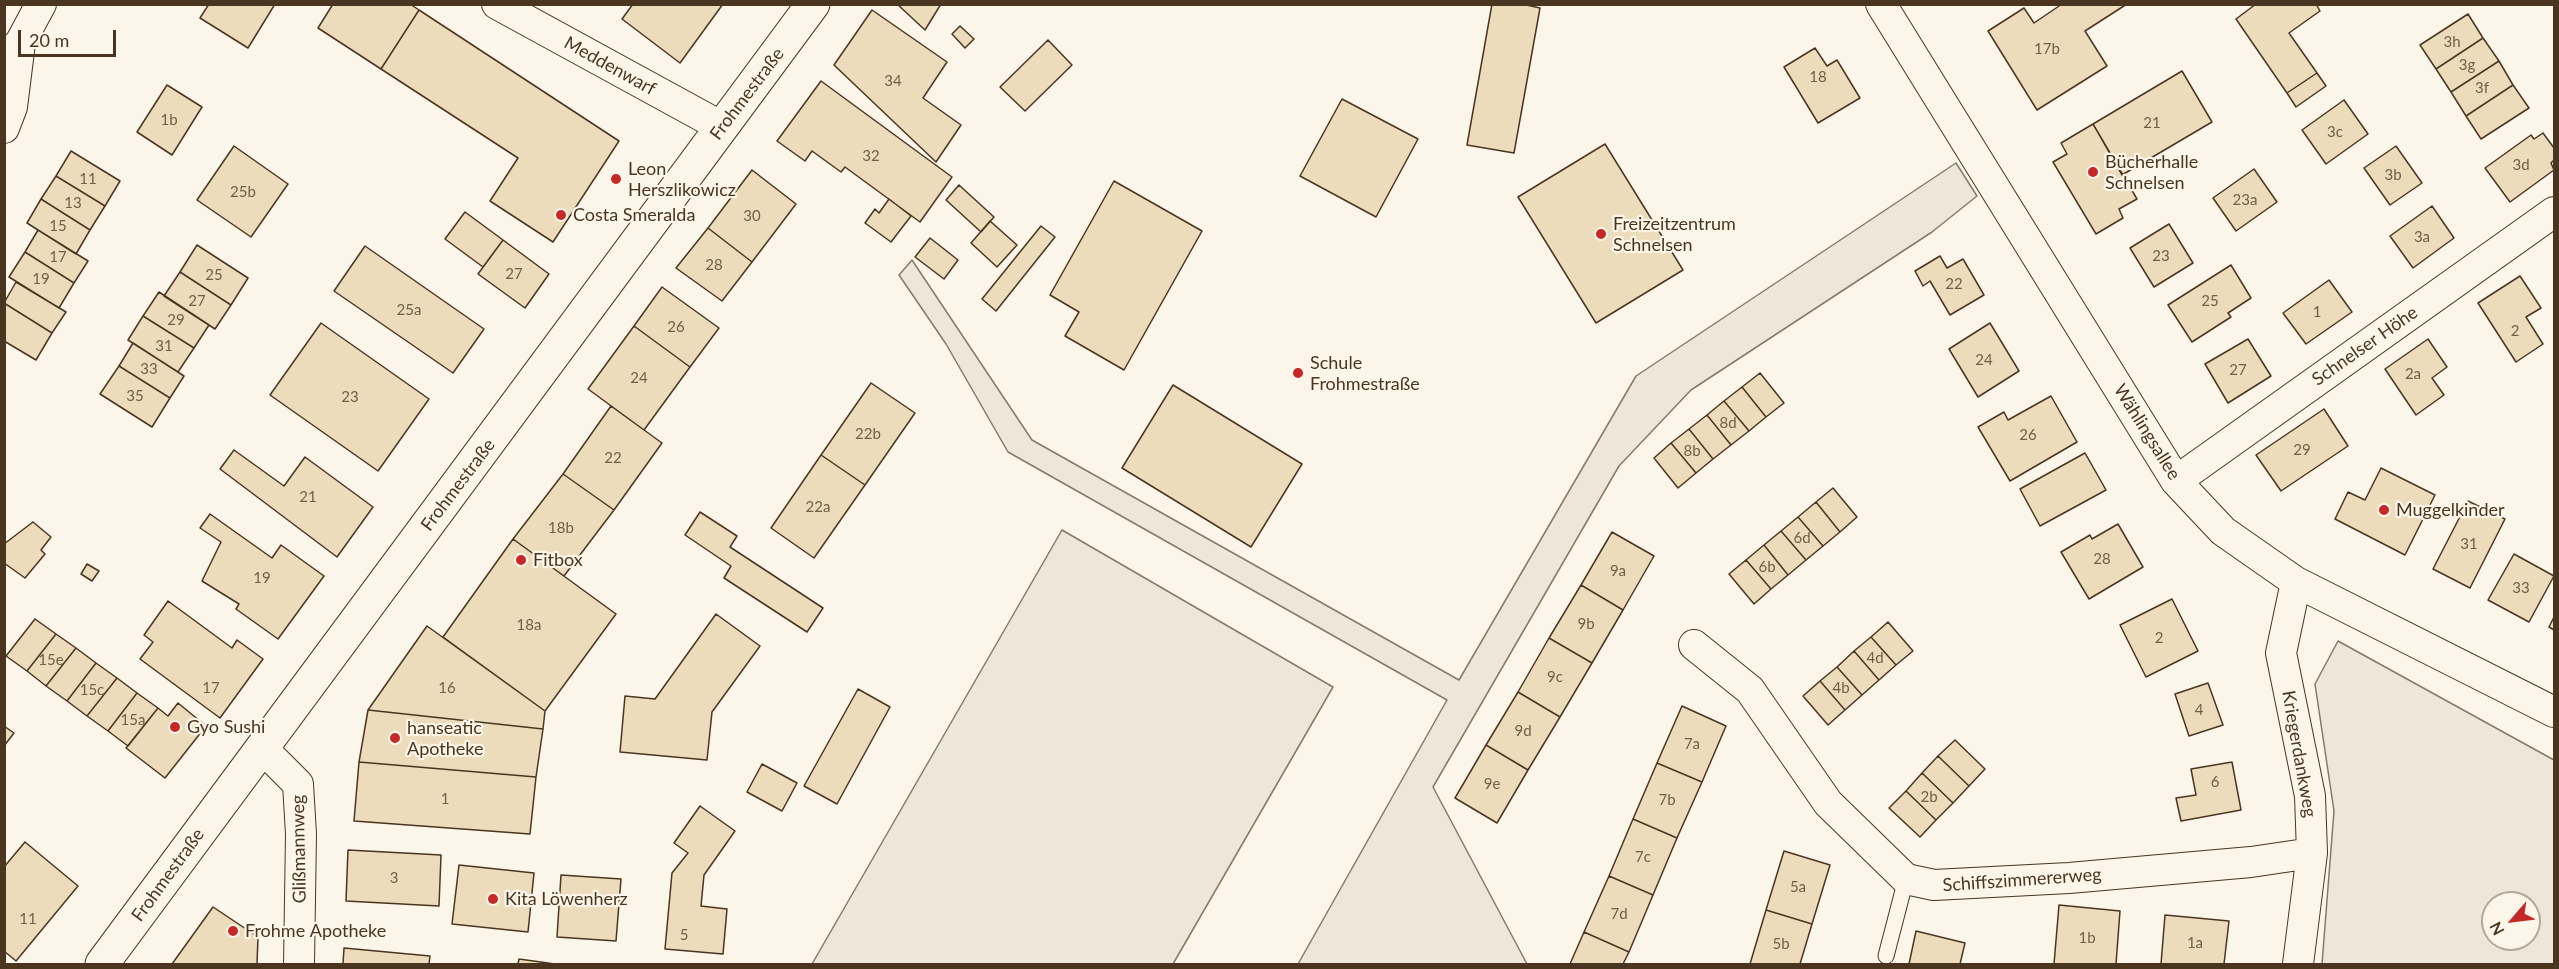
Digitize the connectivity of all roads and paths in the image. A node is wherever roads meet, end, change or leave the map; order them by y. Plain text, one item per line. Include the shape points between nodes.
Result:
1 (41, 4) edge
2 (497, 4) edge
3 (813, 4) edge
4 (1881, 4) edge
5 (12, 50) edge
6 (722, 127) junction
7 (4, 128) edge
8 (2554, 212) edge
9 (2176, 481) junction
10 (2296, 582) junction
11 (1694, 645) dead end
12 (2554, 712) edge
13 (262, 748) junction
14 (2312, 853) junction
15 (1906, 879) junction
16 (1886, 956) dead end
17 (102, 964) edge
18 (299, 964) edge
19 (2298, 964) edge

1 - 5 street
2 - 6 street, Meddenwarf
3 - 6 street, Frohmestraße
4 - 9 street, Wählingsallee
5 - 7 street via 12,107
6 - 13 street, Frohmestraße
8 - 9 street, Schnelser Höhe
9 - 10 street, Wählingsallee via 2223,531
10 - 12 street, Wählingsallee
10 - 14 street, Kriegerdankweg via 2281,653 2310,796
11 - 15 street via 1750,690 1828,803
13 - 17 street, Frohmestraße
13 - 18 street, Glißmannweg via 298,784
14 - 15 street, Schiffszimmererweg via 2069,878 1934,885
14 - 19 street, Kriegerdankweg
15 - 16 lane

